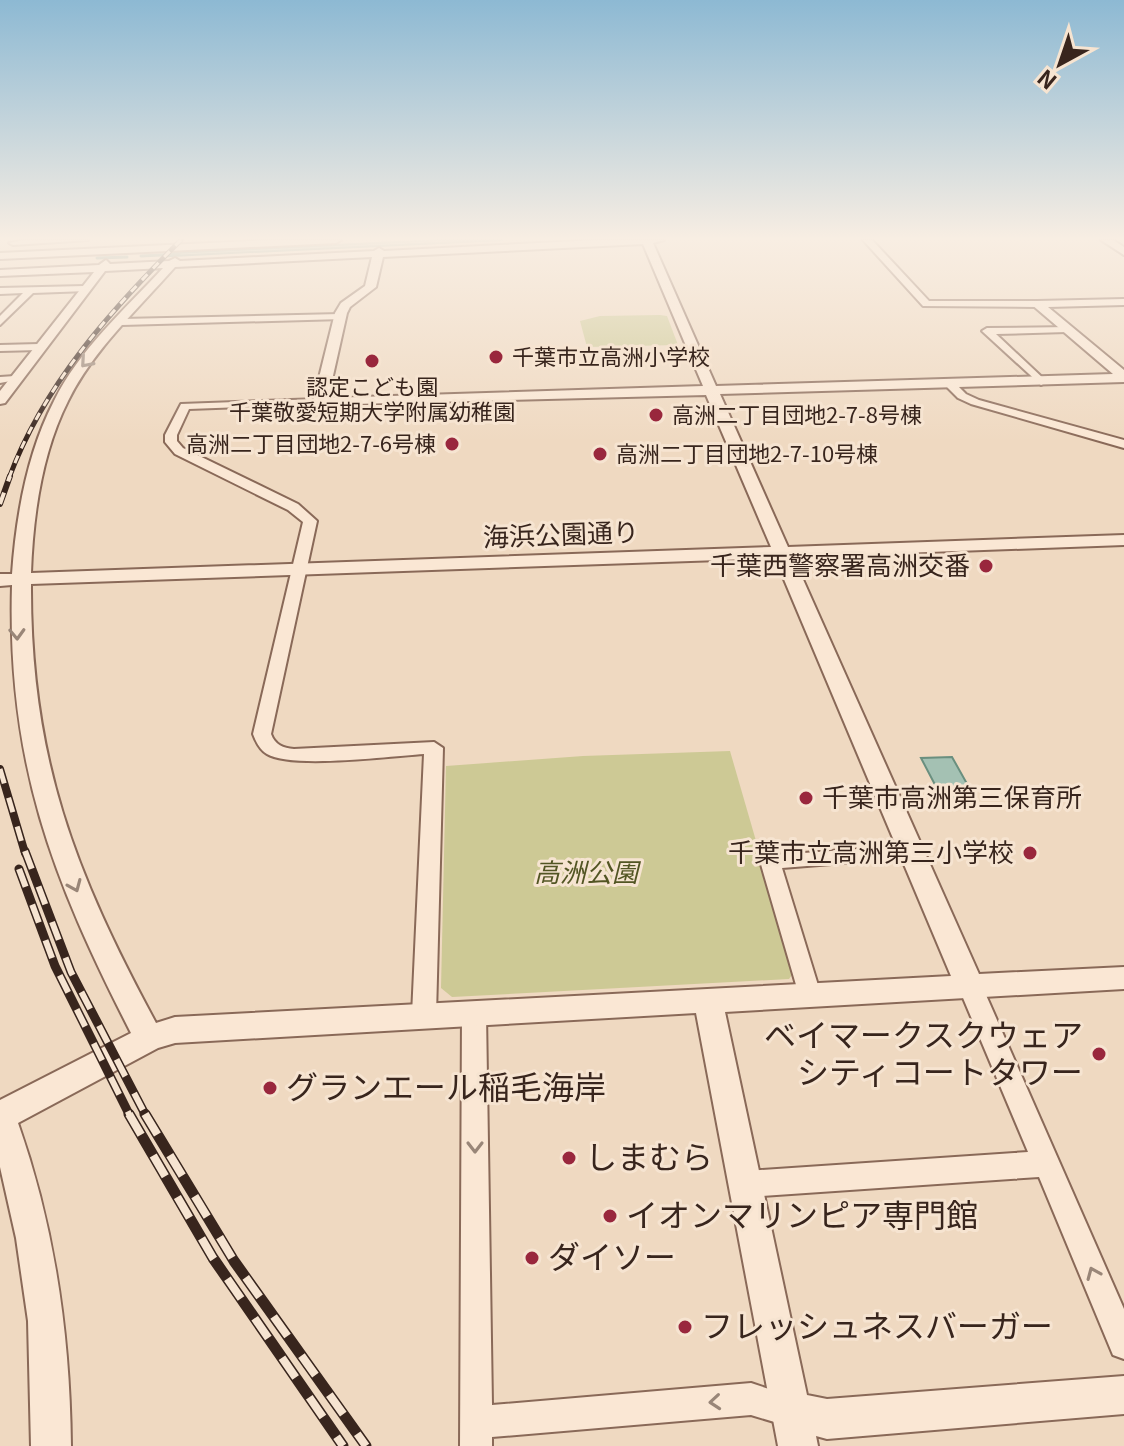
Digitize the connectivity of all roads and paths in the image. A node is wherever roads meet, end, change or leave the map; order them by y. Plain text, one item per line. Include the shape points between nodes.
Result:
1 (14, 307) edge
2 (70, 307) edge
3 (135, 307) edge
4 (344, 307) edge
5 (675, 307) edge
6 (1041, 307) edge
7 (340, 317) junction
8 (0, 322) edge
9 (122, 322) junction
10 (1067, 329) junction
11 (39, 347) junction
12 (0, 348) edge
13 (1124, 377) edge
14 (15, 379) junction
15 (0, 380) edge
16 (1041, 382) junction
17 (951, 385) junction
18 (711, 391) junction
19 (0, 400) edge
20 (320, 402) junction
21 (1124, 444) edge
22 (1124, 533) edge
23 (1124, 540) edge
24 (779, 549) junction
25 (302, 566) junction
26 (8, 576) edge
27 (912, 852) junction
28 (1124, 978) edge
29 (970, 986) junction
30 (809, 995) junction
31 (708, 1002) junction
32 (474, 1013) junction
33 (424, 1015) junction
34 (149, 1038) junction
35 (0, 1116) edge
36 (1046, 1164) junction
37 (746, 1184) junction
38 (1124, 1344) edge
39 (1124, 1395) edge
40 (794, 1428) edge
41 (476, 1434) edge
42 (51, 1446) edge

1 - 8 street
2 - 11 street
3 - 9 street
4 - 7 street
5 - 18 street
6 - 10 street
7 - 9 street
7 - 20 street
9 -> 26 street via 79,370 38,447
10 - 13 street
10 - 16 street via 987,331
11 - 12 street
11 - 14 street
13 - 16 street
14 - 15 street
14 - 19 street
16 - 17 street
17 - 18 street
17 - 21 street via 975,402
18 - 20 street
18 - 24 street
20 - 25 street via 185,406 171,435 179,451 305,514 310,521
22 - 24 street, 海浜公園通り
23 - 24 street, 海浜公園通り
24 - 25 street, 海浜公園通り
24 - 27 street
25 - 26 street, 海浜公園通り
25 - 33 street via 262,734 271,749 294,755 434,748
26 -> 34 street via 19,691 41,787 64,862
27 - 29 street
27 - 30 street via 770,861
28 - 29 street
29 - 30 street
29 - 36 street
30 - 31 street
31 - 32 street
31 - 37 street
32 - 33 street
32 -> 41 street
33 - 34 street via 175,1030
34 - 35 street
35 - 42 street via 28,1205 41,1282
36 - 37 street
38 -> 36 street
37 - 40 street
39 - 40 street via 827,1419
40 -> 41 street via 751,1399

